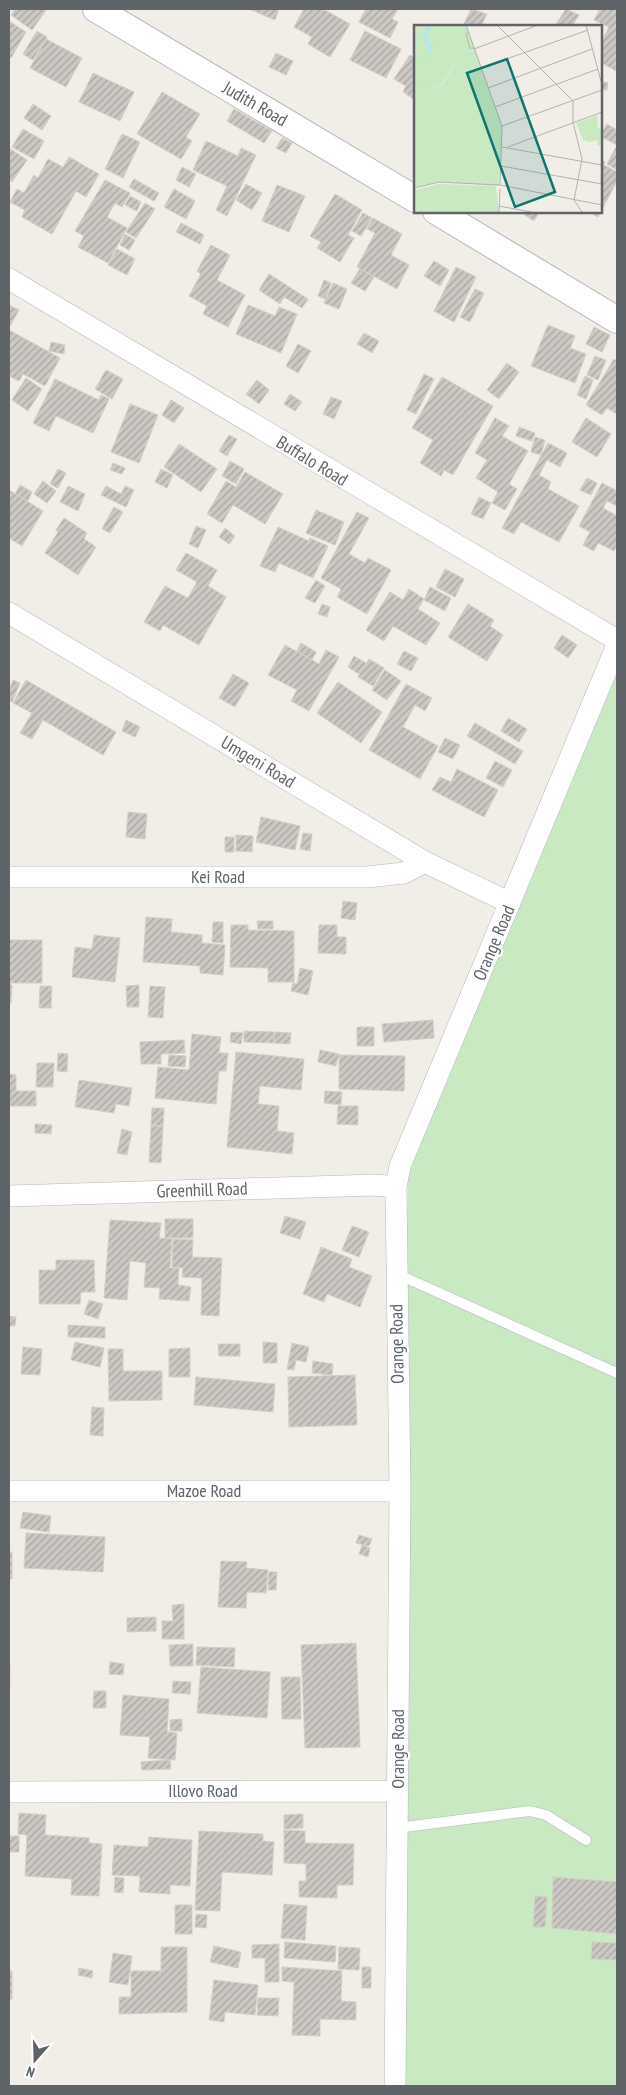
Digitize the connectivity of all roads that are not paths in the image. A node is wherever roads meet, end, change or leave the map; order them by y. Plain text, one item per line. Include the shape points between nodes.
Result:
1 (96, 9) edge
2 (414, 197) edge
3 (438, 212) edge
4 (9, 279) edge
5 (617, 320) edge
6 (9, 613) edge
7 (617, 640) edge
8 (617, 645) edge
9 (425, 862) junction
10 (9, 877) edge
11 (510, 904) junction
12 (396, 1187) junction
13 (9, 1196) edge
14 (396, 1273) junction
15 (617, 1373) edge
16 (9, 1491) edge
17 (400, 1491) junction
18 (398, 1790) junction
19 (9, 1792) edge
20 (397, 1828) junction
21 (586, 1840) dead end
22 (394, 2086) edge

1 - 2 street, Judith Road
3 - 5 street
4 - 7 street, Buffalo Road
6 - 9 street, Umgeni Road
8 - 11 street, Orange Road
9 - 10 street, Kei Road via 404,873 367,877
9 - 11 street, Umgeni Road
11 - 12 street, Orange Road via 400,1166
12 - 13 street, Greenhill Road
12 - 14 street, Orange Road
14 - 15 lane
14 - 17 street, Orange Road
16 - 17 street, Mazoe Road
17 - 18 street, Orange Road
18 - 19 street, Illovo Road
18 - 20 street, Orange Road
20 - 21 lane via 530,1811 546,1815
20 - 22 street, Orange Road

